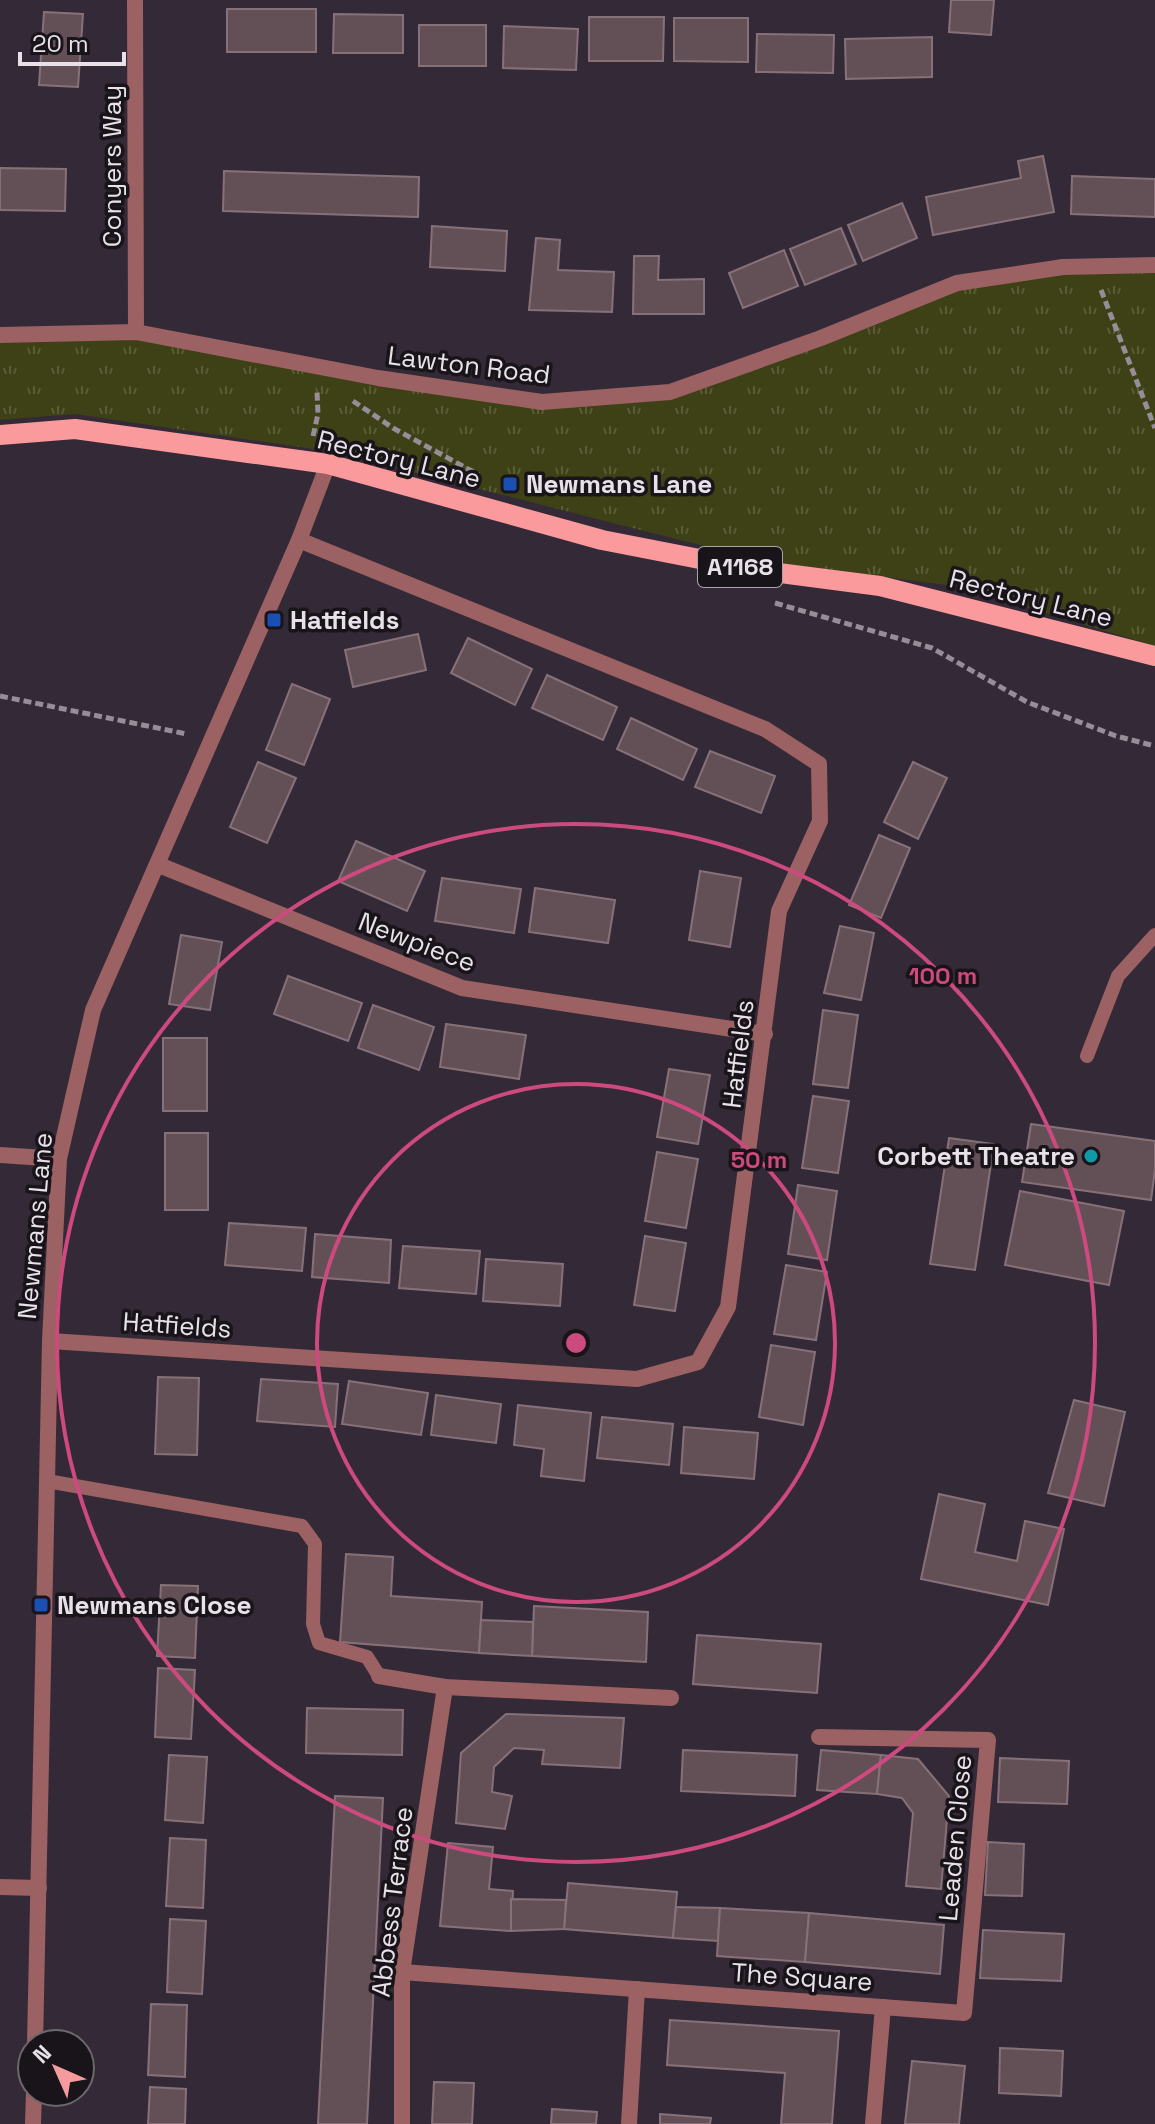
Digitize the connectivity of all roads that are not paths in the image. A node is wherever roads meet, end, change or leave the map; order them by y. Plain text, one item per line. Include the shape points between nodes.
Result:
1 (135, 0) edge
2 (1155, 265) edge
3 (136, 332) junction
4 (0, 335) edge
5 (0, 435) edge
6 (328, 464) junction
7 (299, 540) junction
8 (1155, 656) edge
9 (159, 865) junction
10 (1155, 935) edge
11 (765, 1034) junction
12 (1087, 1056) dead end
13 (0, 1155) edge
14 (59, 1159) junction
15 (50, 1341) junction
16 (47, 1481) junction
17 (379, 1676) joint
18 (445, 1687) junction
19 (671, 1698) dead end
20 (819, 1737) dead end
21 (0, 1887) edge
22 (39, 1888) junction
23 (402, 1972) junction
24 (637, 1989) junction
25 (883, 2007) junction
26 (964, 2013) joint
27 (35, 2028) edge
28 (402, 2124) edge
29 (629, 2124) edge
30 (873, 2124) edge

1 - 3 street, Conyers Way
2 - 3 street, Lawton Road via 1063,267 957,283 670,392 542,402 316,371
3 - 4 street, Lawton Road
5 - 6 main road, Rectory Lane / A1168 via 75,429
6 - 7 street, Newmans Lane
6 - 8 main road, Rectory Lane / A1168 via 602,540 756,570 880,586
7 - 9 street, Newmans Lane
7 - 11 street, Hatfields via 765,729 819,764 820,821 779,911
9 - 11 street, Newpiece via 462,988
9 - 14 street, Newmans Lane via 93,1010
10 - 12 lane via 1118,976
11 - 15 street, Hatfields via 728,1307 698,1362 637,1379
13 - 14 street
14 - 15 street, Newmans Lane
15 - 16 street, Newmans Lane
16 - 17 lane via 302,1526 315,1544 313,1624 319,1643 367,1657
16 - 22 street, Newmans Lane
17 - 18 street
18 - 19 street
18 - 23 street, Abbess Terrace
20 - 26 street, Leaden Close via 988,1740
21 - 22 street
22 - 27 street, Newmans Lane
23 - 24 street, The Square
23 - 28 street, Abbess Terrace
24 - 25 street, The Square
24 - 29 street
25 - 26 street, The Square
25 - 30 street

